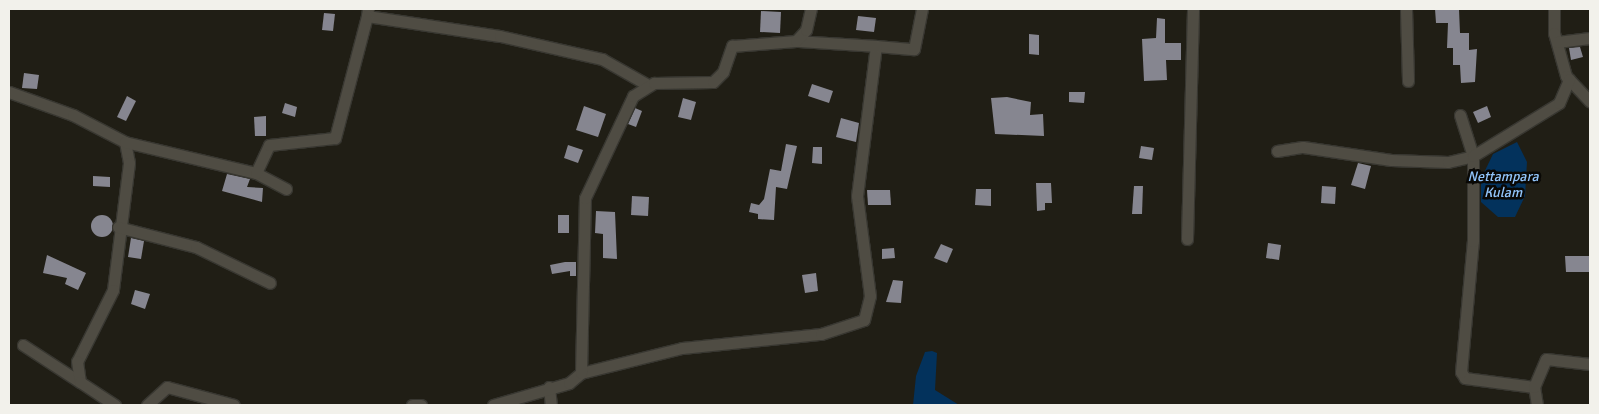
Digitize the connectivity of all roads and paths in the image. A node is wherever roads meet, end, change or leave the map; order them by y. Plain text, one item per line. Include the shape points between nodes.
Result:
1 (811, 9) edge
2 (922, 9) edge
3 (1192, 9) edge
4 (1406, 9) edge
5 (1554, 9) edge
6 (368, 12) edge
7 (1590, 38) edge
8 (796, 41) junction
9 (1557, 42) junction
10 (876, 46) junction
11 (1569, 79) junction
12 (1408, 81) dead end
13 (648, 85) junction
14 (9, 92) edge
15 (1590, 102) edge
16 (1460, 115) dead end
17 (125, 142) junction
18 (1277, 151) dead end
19 (1473, 156) junction
20 (256, 173) junction
21 (286, 190) dead end
22 (118, 228) junction
23 (1187, 239) dead end
24 (270, 283) dead end
25 (23, 346) dead end
26 (1590, 364) edge
27 (581, 373) junction
28 (80, 382) junction
29 (1534, 387) junction
30 (549, 388) junction
31 (115, 405) edge
32 (147, 405) edge
33 (234, 405) edge
34 (412, 405) edge
35 (421, 405) edge
36 (493, 405) edge
37 (551, 405) edge
38 (1537, 405) edge

1 - 8 street via 806,30
2 - 10 street via 914,48
3 - 23 street
4 - 12 street
5 - 9 street
6 - 13 street via 602,59
6 - 20 street via 335,138 269,145
7 - 9 street
8 - 10 street
8 - 13 street via 732,46 723,72 713,82
9 - 11 street
10 - 27 street via 858,196 870,296 864,320 821,334 682,348
11 - 15 street
11 - 19 street via 1559,103
13 - 27 street via 623,112 585,198
14 - 17 street via 73,116
16 - 19 street
17 - 20 street
17 - 22 street via 129,163
18 - 19 street via 1303,147 1391,160 1448,162
19 - 29 street via 1473,240 1461,372 1465,378
20 - 21 street
22 - 24 street via 196,247
22 - 28 street via 113,290 78,361
25 - 28 street
26 - 29 street via 1546,359
27 - 30 street via 569,383
28 - 31 street
29 - 38 street
30 - 36 street
30 - 37 street
32 - 33 street via 167,387
34 - 35 street

